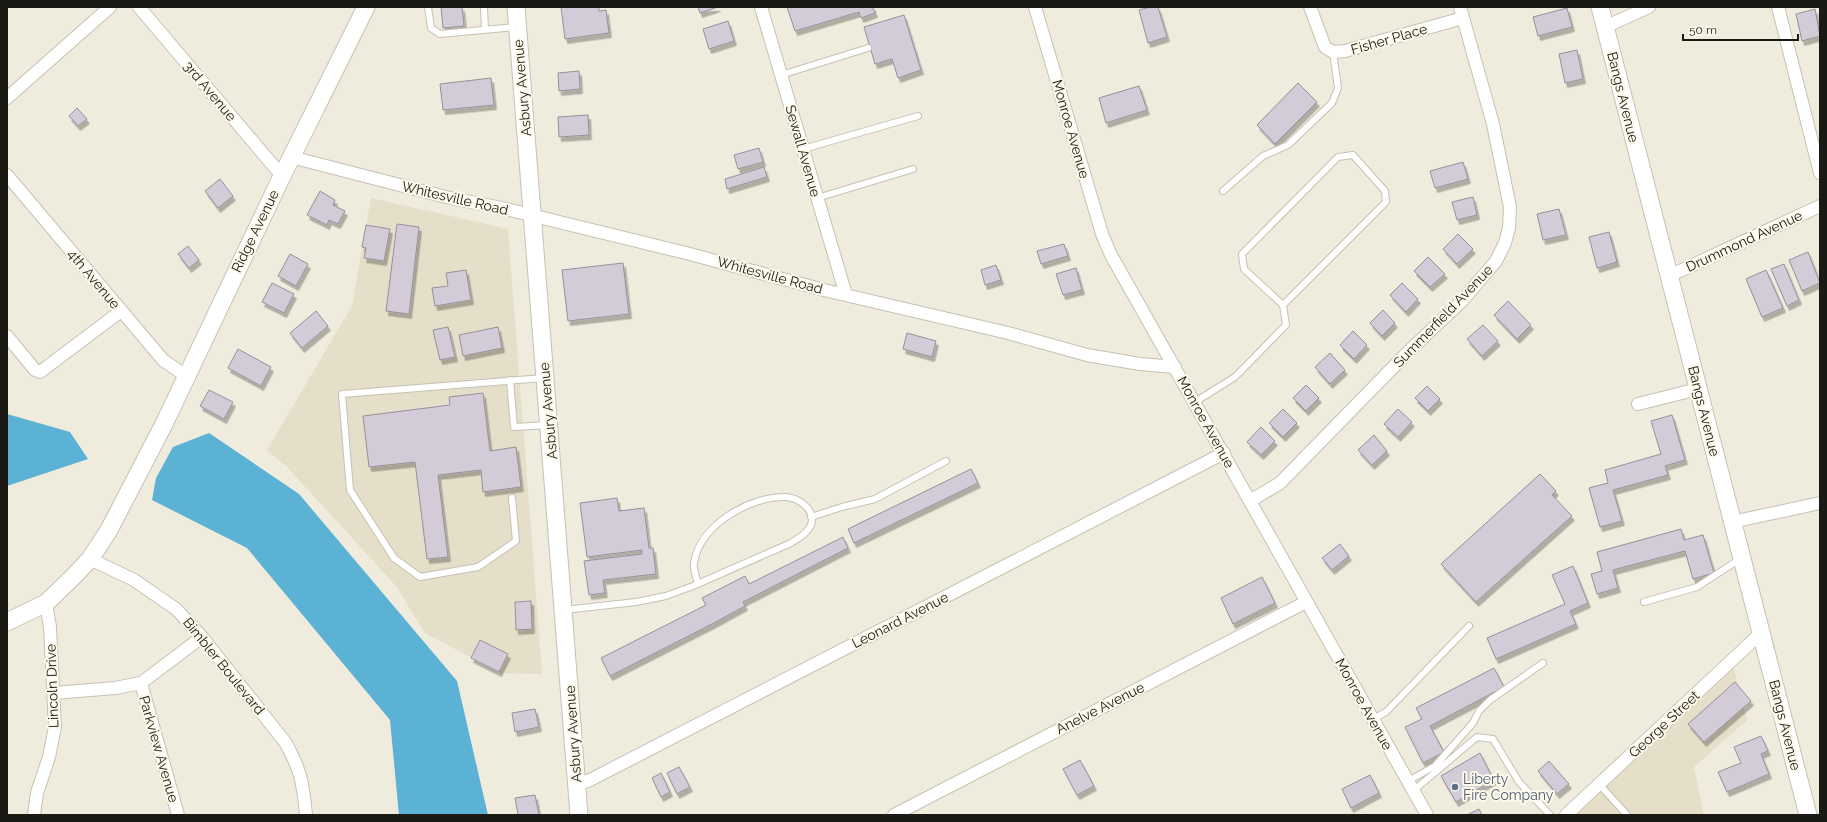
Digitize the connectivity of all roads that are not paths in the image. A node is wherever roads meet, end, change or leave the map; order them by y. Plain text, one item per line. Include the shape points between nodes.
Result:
1 (110, 7) edge
2 (139, 7) edge
3 (366, 7) edge
4 (428, 7) edge
5 (484, 7) edge
6 (516, 7) edge
7 (762, 7) edge
8 (1035, 7) edge
9 (1310, 7) edge
10 (1600, 7) edge
11 (1649, 7) edge
12 (1778, 7) edge
13 (1462, 13) edge
14 (517, 27) junction
15 (1605, 27) junction
16 (486, 30) junction
17 (868, 48) dead end
18 (1333, 52) junction
19 (781, 75) junction
20 (7, 98) edge
21 (918, 116) dead end
22 (803, 149) junction
23 (291, 157) junction
24 (913, 168) dead end
25 (1820, 173) edge
26 (7, 175) edge
27 (282, 176) junction
28 (1223, 191) dead end
29 (817, 198) junction
30 (1820, 206) edge
31 (532, 216) junction
32 (1668, 276) junction
33 (846, 294) junction
34 (1283, 305) junction
35 (120, 311) junction
36 (7, 336) edge
37 (1175, 367) junction
38 (186, 376) junction
39 (545, 377) junction
40 (510, 380) junction
41 (1698, 389) junction
42 (1195, 402) junction
43 (1638, 404) dead end
44 (549, 425) junction
45 (1224, 454) junction
46 (946, 461) dead end
47 (512, 498) dead end
48 (1250, 501) junction
49 (1820, 503) edge
50 (811, 517) junction
51 (1732, 522) junction
52 (1742, 558) junction
53 (90, 559) junction
54 (698, 584) junction
55 (1306, 602) junction
56 (1644, 602) dead end
57 (46, 603) junction
58 (564, 610) junction
59 (7, 622) edge
60 (1469, 626) dead end
61 (1761, 633) junction
62 (202, 637) junction
63 (1543, 663) dead end
64 (141, 683) junction
65 (54, 693) junction
66 (1372, 719) junction
67 (1600, 784) junction
68 (576, 785) junction
69 (1410, 786) junction
70 (34, 815) edge
71 (178, 815) edge
72 (306, 815) edge
73 (579, 815) edge
74 (894, 815) edge
75 (1427, 815) edge
76 (1550, 815) edge
77 (1566, 815) edge
78 (1626, 815) edge
79 (1808, 815) edge

1 - 20 street
2 - 27 street, 3rd Avenue
3 - 23 street, Ridge Avenue
4 - 16 lane via 431,28 440,34
5 - 16 lane
6 - 14 street, Asbury Avenue
7 - 19 street, Sewall Avenue
8 - 37 street, Monroe Avenue via 1102,234 1111,255
9 - 18 street, Fisher Place via 1325,47
10 - 15 street, Bangs Avenue
11 - 15 street
12 - 25 street
13 - 18 street, Fisher Place via 1345,51
13 - 48 street, Summerfield Avenue via 1493,124 1510,207 1505,243 1496,261 1462,301 1410,350 1280,483
14 - 16 lane
14 - 31 street, Asbury Avenue
15 - 32 street, Bangs Avenue
17 - 19 lane
18 - 28 lane via 1338,88 1332,103 1288,145 1263,156
19 - 22 street, Sewall Avenue
21 - 22 lane
22 - 29 street, Sewall Avenue
23 - 27 street, Ridge Avenue
23 - 31 street, Whitesville Road via 450,198
24 - 29 lane
26 - 35 street, 4th Avenue
27 - 38 street, Ridge Avenue
29 - 33 street, Sewall Avenue
30 - 32 street, Drummond Avenue
31 - 33 street, Whitesville Road
31 - 39 street, Asbury Avenue
32 - 41 street, Bangs Avenue
33 - 37 street, Whitesville Road via 1008,332 1087,355
34 - 34 lane via 1386,202 1385,191 1353,156 1338,157 1242,254 1244,269
34 - 42 lane via 1286,325 1234,377
35 - 36 street via 40,372 35,370
35 - 38 street, 4th Avenue via 163,360
37 - 42 street, Monroe Avenue
38 - 53 street, Ridge Avenue via 110,530
39 - 40 lane
39 - 44 street, Asbury Avenue
40 - 44 lane via 514,427
40 - 47 lane via 342,394 350,490 394,558 420,577 478,567 516,541
41 - 43 street
41 - 51 street, Bangs Avenue
42 - 45 street, Monroe Avenue
44 - 58 street, Asbury Avenue
45 - 48 street, Monroe Avenue
45 - 68 street, Leonard Avenue
46 - 50 lane via 875,499
48 - 55 street, Monroe Avenue
49 - 51 street
50 - 54 lane via 811,524 805,534 791,543
50 - 54 lane via 807,506 800,500 788,497 768,498 733,512 709,533 700,546 694,563
51 - 52 street, Bangs Avenue
52 - 56 lane via 1697,587
52 - 61 street, Bangs Avenue
53 - 57 street, Ridge Avenue
53 - 62 street, Bimbler Boulevard via 155,592 176,609
54 - 58 lane via 666,596 636,602
55 - 66 street, Monroe Avenue
55 - 74 street, Anelve Avenue
57 - 59 street, Ridge Avenue
57 - 65 street, Lincoln Drive
58 - 68 street, Asbury Avenue
60 - 66 lane via 1386,712
61 - 67 street, George Street
61 - 79 street, Bangs Avenue
62 - 64 street
62 - 72 street, Bimbler Boulevard via 284,742 295,760 302,779
63 - 69 lane via 1490,700 1435,766
64 - 65 street
64 - 71 street, Parkview Avenue
65 - 70 street, Lincoln Drive via 53,745 37,793
66 - 69 street, Monroe Avenue
67 - 77 street, George Street
67 - 78 lane
68 - 73 street, Asbury Avenue
69 - 75 street, Monroe Avenue
69 - 76 lane via 1477,738 1493,739 1519,782

